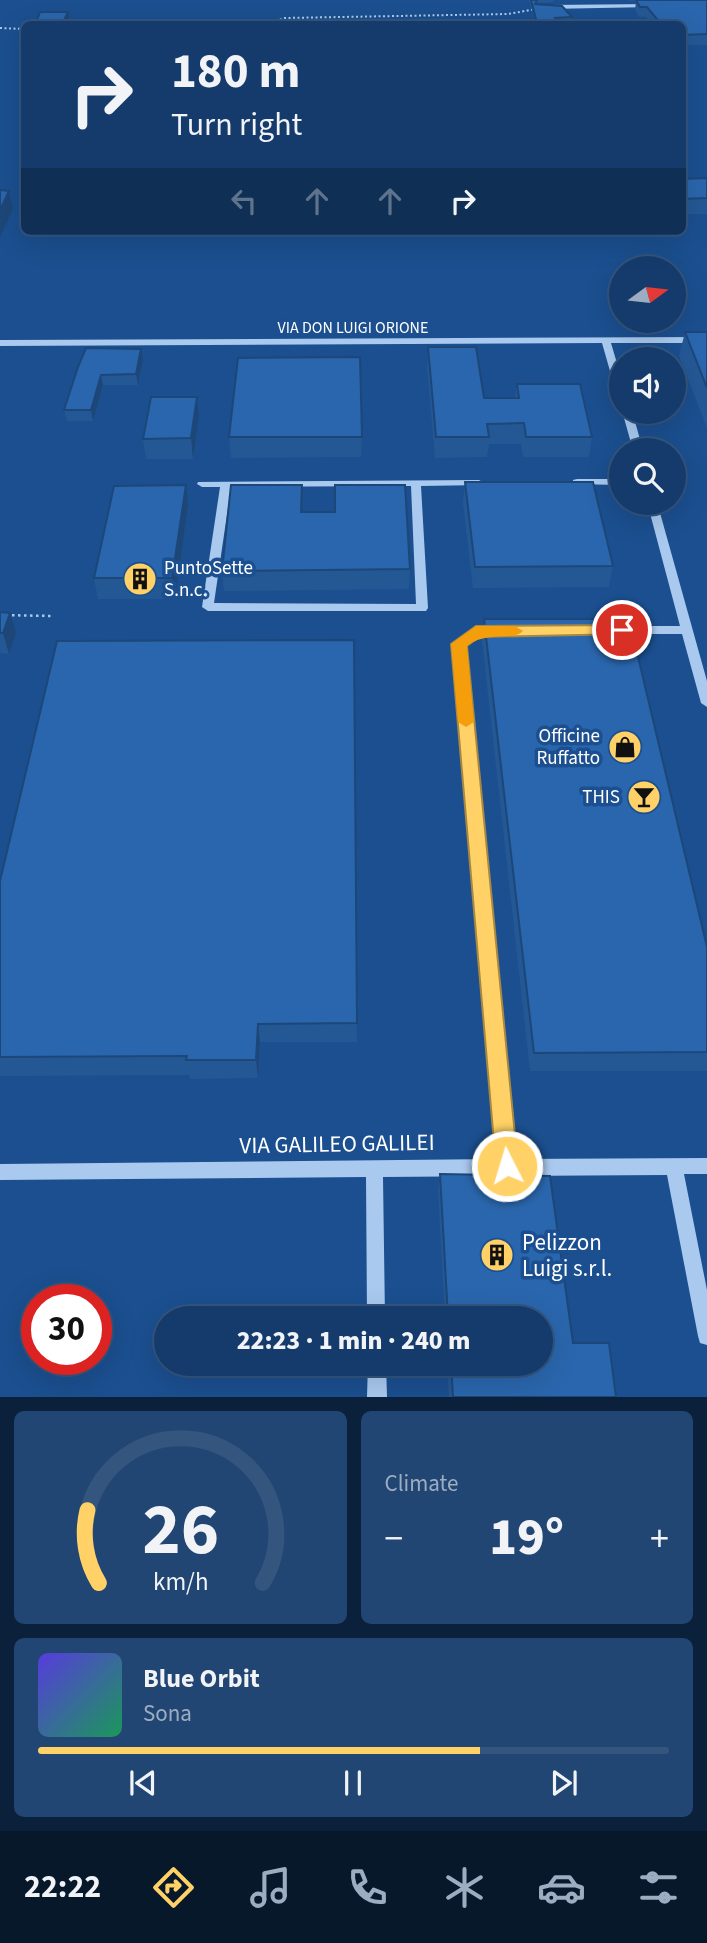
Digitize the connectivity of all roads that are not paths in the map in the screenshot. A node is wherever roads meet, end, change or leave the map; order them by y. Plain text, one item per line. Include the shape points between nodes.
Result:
1 (665, 6) edge
2 (539, 8) edge
3 (606, 340) junction
4 (707, 340) edge
5 (0, 343) edge
6 (609, 350) edge
7 (571, 482) edge
8 (609, 482) edge
9 (492, 483) edge
10 (202, 484) dead end
11 (226, 484) junction
12 (416, 484) junction
13 (655, 515) edge
14 (596, 630) edge
15 (686, 630) junction
16 (516, 631) edge
17 (707, 703) edge
18 (507, 1166) junction
19 (707, 1166) edge
20 (674, 1167) junction
21 (374, 1169) junction
22 (0, 1172) edge
23 (376, 1306) edge
24 (707, 1336) edge
25 (377, 1376) edge
26 (377, 1397) edge

1 - 2 street
3 - 4 street, VIA DON LUIGI ORIONE
3 - 5 street, VIA DON LUIGI ORIONE
3 - 6 street
7 - 8 street
9 - 12 street
10 - 11 street
11 - 12 street
11 - 12 street via 208,607 422,608
13 - 15 street
14 - 15 street
15 - 17 street
16 - 18 street via 476,631 459,644
18 - 20 street, VIA GALILEO GALILEI
18 - 21 street, VIA GALILEO GALILEI
19 - 20 street, VIA GALILEO GALILEI
20 - 24 street
21 - 22 street, VIA GALILEO GALILEI
21 - 23 street
25 - 26 street

